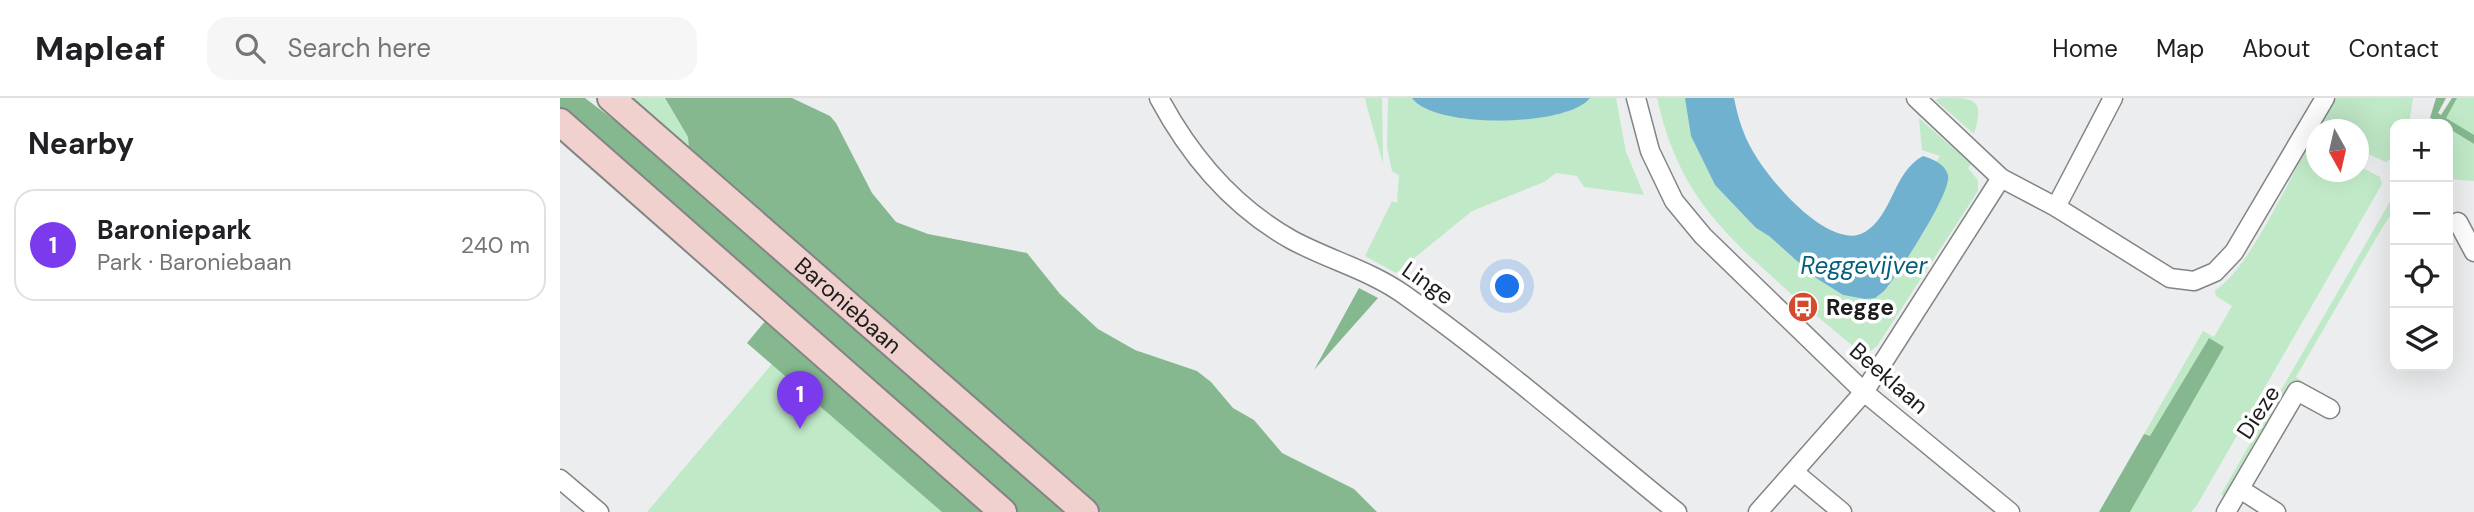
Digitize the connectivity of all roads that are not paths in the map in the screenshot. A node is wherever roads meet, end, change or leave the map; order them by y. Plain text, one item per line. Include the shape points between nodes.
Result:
1 (611, 98) edge
2 (1159, 98) edge
3 (1636, 98) edge
4 (1916, 98) edge
5 (2113, 98) edge
6 (2325, 98) edge
7 (560, 122) edge
8 (2001, 177) junction
9 (2056, 207) junction
10 (2458, 222) dead end
11 (2474, 252) edge
12 (1864, 392) junction
13 (2330, 409) dead end
14 (1794, 472) junction
15 (560, 479) edge
16 (2240, 489) junction
17 (599, 512) edge
18 (1003, 512) edge
19 (1085, 512) edge
20 (1676, 512) edge
21 (1758, 512) edge
22 (1842, 512) edge
23 (2010, 512) edge
24 (2226, 512) edge
25 (2276, 512) edge

1 - 19 main road, Baroniebaan
2 - 20 street, Linge via 1189,150 1245,208 1293,240 1392,286 1448,326
3 - 12 street, Beeklaan via 1650,151 1674,201 1703,236
4 - 8 street
5 - 9 street
6 - 9 street via 2234,252 2215,272 2194,281 2170,278
7 - 18 main road
8 - 9 street
8 - 12 street
10 - 11 street
12 - 14 street
12 - 23 street, Beeklaan
13 - 16 street, Dieze via 2297,391
14 - 21 street
14 - 22 street
15 - 17 street
16 - 24 street, Dieze
16 - 25 street

